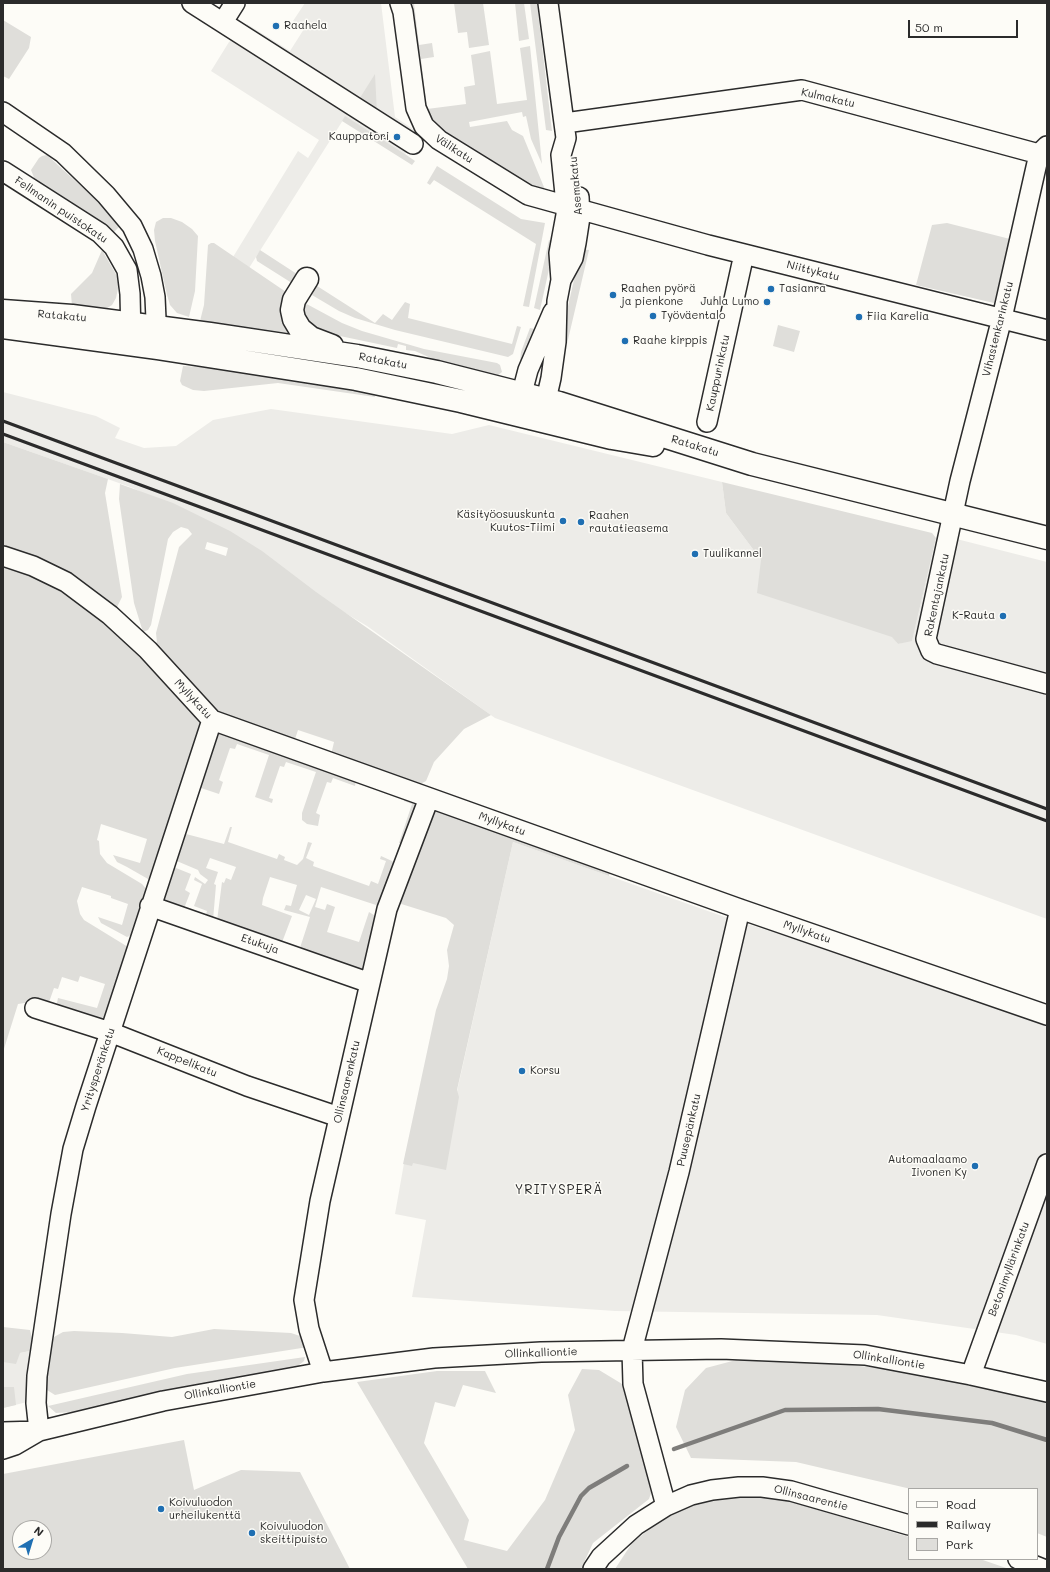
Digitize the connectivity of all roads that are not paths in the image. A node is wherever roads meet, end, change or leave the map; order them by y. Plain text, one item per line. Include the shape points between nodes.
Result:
1 (192, 3) edge
2 (235, 3) edge
3 (400, 3) edge
4 (548, 3) edge
5 (223, 22) junction
6 (3, 112) edge
7 (565, 131) junction
8 (413, 144) dead end
9 (1043, 150) edge
10 (3, 171) edge
11 (573, 208) junction
12 (744, 254) junction
13 (307, 279) dead end
14 (557, 301) junction
15 (3, 311) edge
16 (1002, 318) junction
17 (3, 327) edge
18 (1047, 330) edge
19 (131, 334) junction
20 (157, 337) junction
21 (379, 360) junction
22 (521, 393) junction
23 (543, 410) junction
24 (517, 415) junction
25 (708, 422) dead end
26 (952, 515) junction
27 (1047, 538) edge
28 (3, 556) edge
29 (1047, 684) edge
30 (212, 720) junction
31 (429, 798) junction
32 (150, 906) junction
33 (740, 909) junction
34 (370, 983) junction
35 (35, 1008) dead end
36 (1047, 1015) edge
37 (110, 1032) junction
38 (339, 1117) junction
39 (1047, 1164) edge
40 (632, 1350) junction
41 (323, 1372) junction
42 (971, 1375) junction
43 (1047, 1392) edge
44 (39, 1430) junction
45 (3, 1432) edge
46 (3, 1449) edge
47 (666, 1506) junction
48 (908, 1525) edge
49 (1020, 1560) edge
50 (593, 1569) edge
51 (1043, 1569) edge

1 - 5 street
2 - 5 street
3 - 11 street, Välikatu via 416,108 427,131 517,189 538,199
4 - 7 street, Asemakatu
5 - 8 street
6 - 20 street via 63,152 106,195 132,226 143,249 151,276
7 - 9 street, Kulmakatu via 802,90
7 - 11 street, Asemakatu via 573,150
9 - 16 street, Vihastenkarinkatu
10 - 19 street, Fellmanin puistokatu via 100,233 114,247 127,270
11 - 12 street, Niittykatu
11 - 14 street, Asemakatu via 559,253 561,280
12 - 16 street, Niittykatu
12 - 25 street, Kauppurinkatu
13 - 21 main road via 294,300 292,310 300,329 311,338
14 - 22 street, Asemakatu
14 - 23 street, Asemakatu via 556,342
15 - 19 main road, Ratakatu via 72,316
16 - 18 street, Niittykatu
16 - 26 street, Vihastenkarinkatu
17 - 19 main road, Ratakatu
19 - 20 main road, Ratakatu
20 - 21 main road, Ratakatu
20 - 24 main road, Ratakatu
21 - 22 main road, Ratakatu
22 - 23 main road, Ratakatu
22 - 24 street, Asemakatu
23 - 24 main road, Ratakatu
23 - 26 main road, Ratakatu via 612,438 752,464
26 - 27 main road, Ratakatu
26 - 29 street, Rakentajankatu via 926,639 928,645 937,654
28 - 30 street, Myllykatu via 33,566 66,582 104,610 148,650
30 - 31 street, Myllykatu
30 - 32 street, Yritysperänkatu
31 - 33 street, Myllykatu
31 - 34 street, Ollinsaarenkatu via 388,904
32 - 34 street, Etukuja
32 - 37 street, Yritysperänkatu
33 - 36 street, Myllykatu
33 - 40 street, Puusepänkatu via 679,1172
34 - 38 street, Ollinsaarenkatu
35 - 37 street, Kappelikatu
37 - 38 street, Kappelikatu via 247,1086
37 - 44 street, Yritysperänkatu via 74,1149 61,1214 36,1389
38 - 41 street, Ollinsaarenkatu via 320,1201 304,1300 309,1329
39 - 42 street, Betonimyllärinkatu
40 - 41 street, Ollinkalliontie via 480,1355 377,1364
40 - 42 street, Ollinkalliontie via 721,1349 865,1355
40 - 47 street via 633,1384
41 - 44 street, Ollinkalliontie via 163,1401
42 - 43 street, Ollinkalliontie
44 - 45 street, Ollinkalliontie
44 - 46 street, Ollinkalliontie via 15,1445
47 - 48 street, Ollinsaarentie via 691,1495 712,1490 762,1487 791,1491
47 - 50 street, Ollinsaarentie via 617,1540
49 - 51 street

